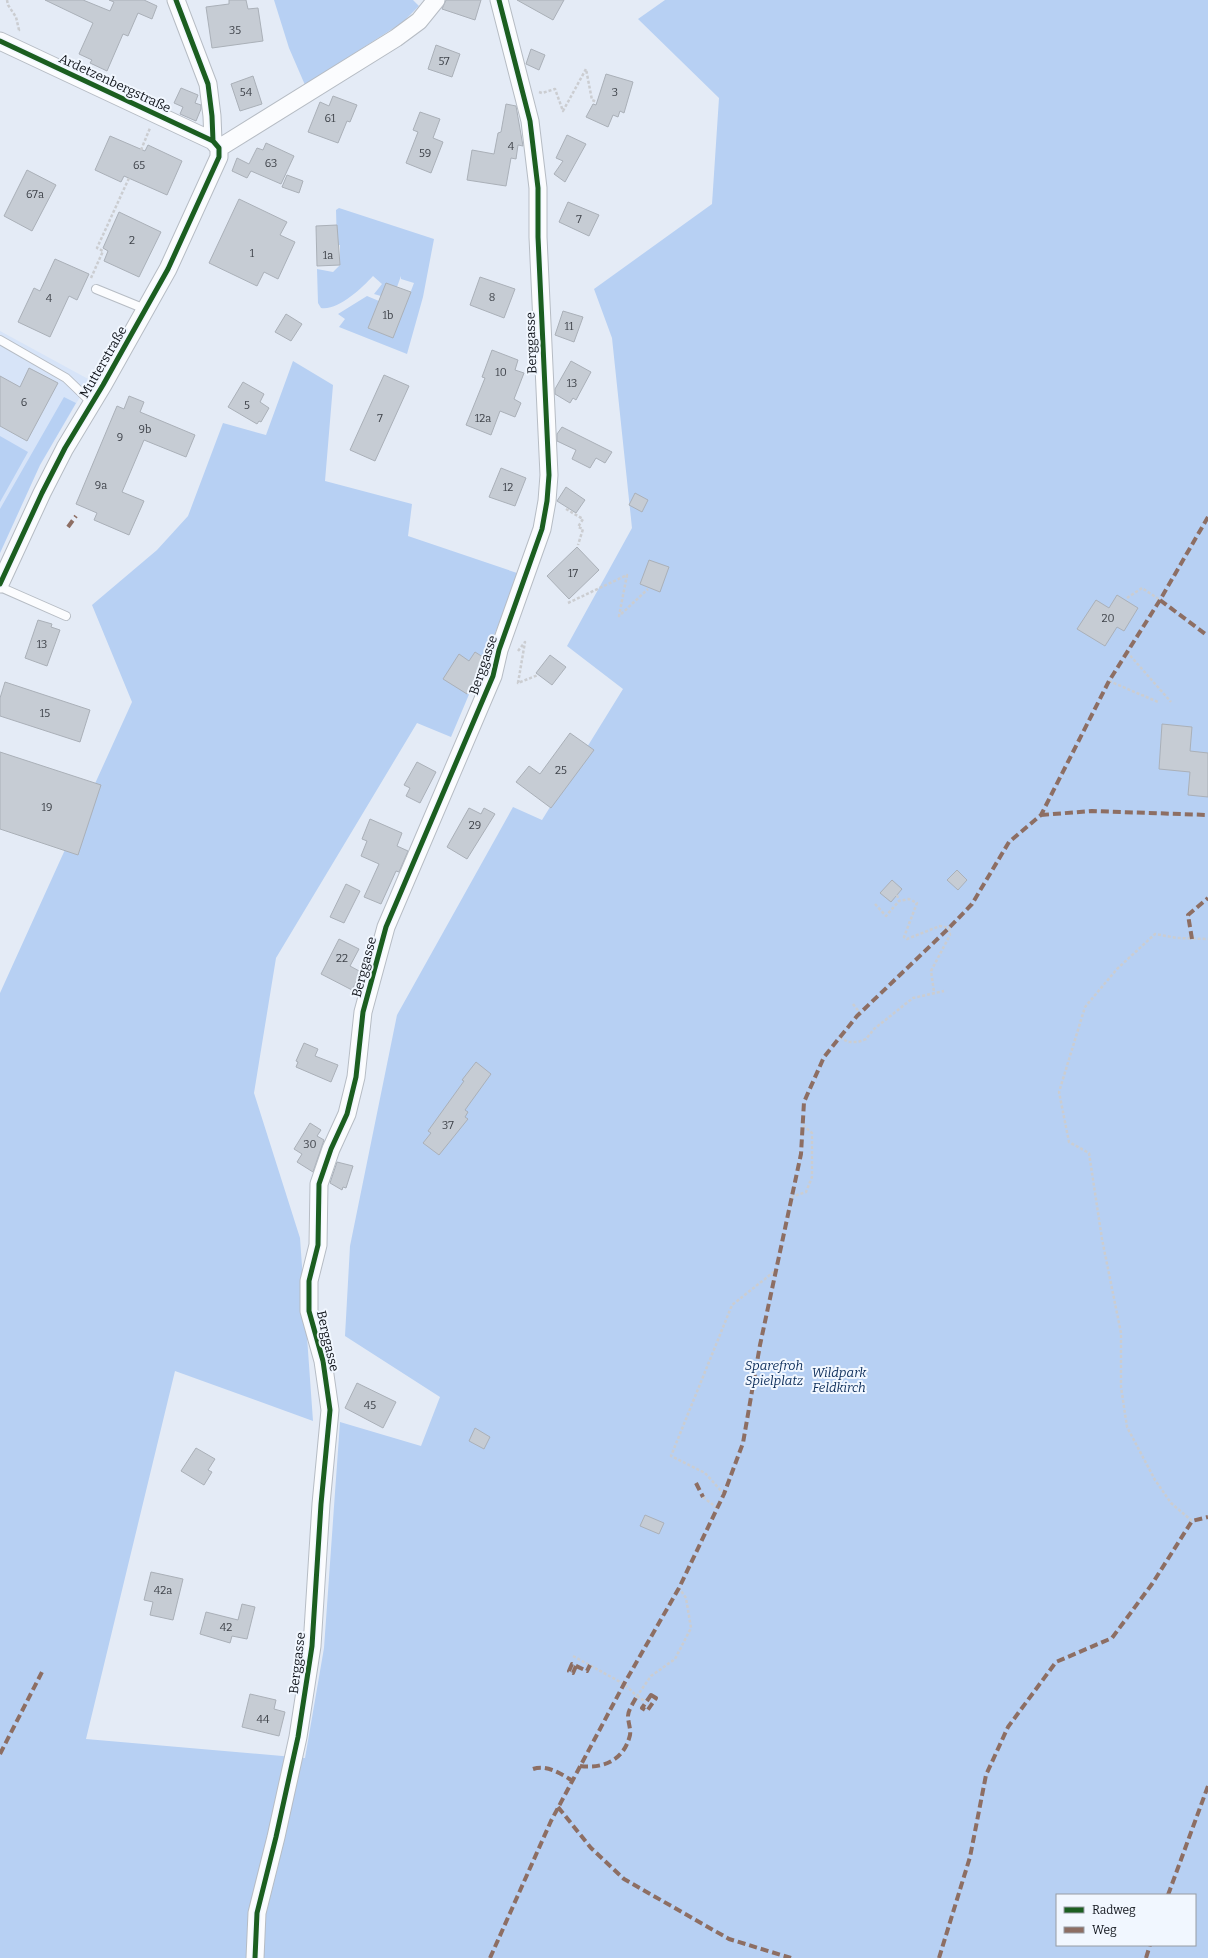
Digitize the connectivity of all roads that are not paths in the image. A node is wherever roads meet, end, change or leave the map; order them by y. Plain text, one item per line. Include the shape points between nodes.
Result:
1 (176, 0) edge
2 (436, 0) edge
3 (500, 0) edge
4 (0, 40) edge
5 (216, 144) junction
6 (96, 289) road end
7 (145, 309) junction
8 (0, 340) edge
9 (92, 403) junction
10 (0, 586) edge
11 (66, 616) dead end
12 (255, 1958) edge

1 - 5 street, Mutterstraße via 208,84
2 - 5 street via 419,21 396,38
3 - 12 street, Berggasse via 530,120 538,188 549,475 547,501 536,549 499,650 493,676 386,927 363,1012 356,1076 347,1114 319,1184 318,1245 309,1281 309,1311 323,1361 330,1410 312,1646 298,1737 257,1913
4 - 5 street, Ardetzenbergstraße
5 - 7 street, Mutterstraße via 219,157 213,171 168,269
6 - 7 lane
7 - 9 street, Mutterstraße
8 - 9 lane via 66,378
9 - 10 street, Mutterstraße via 42,493
10 - 11 lane

